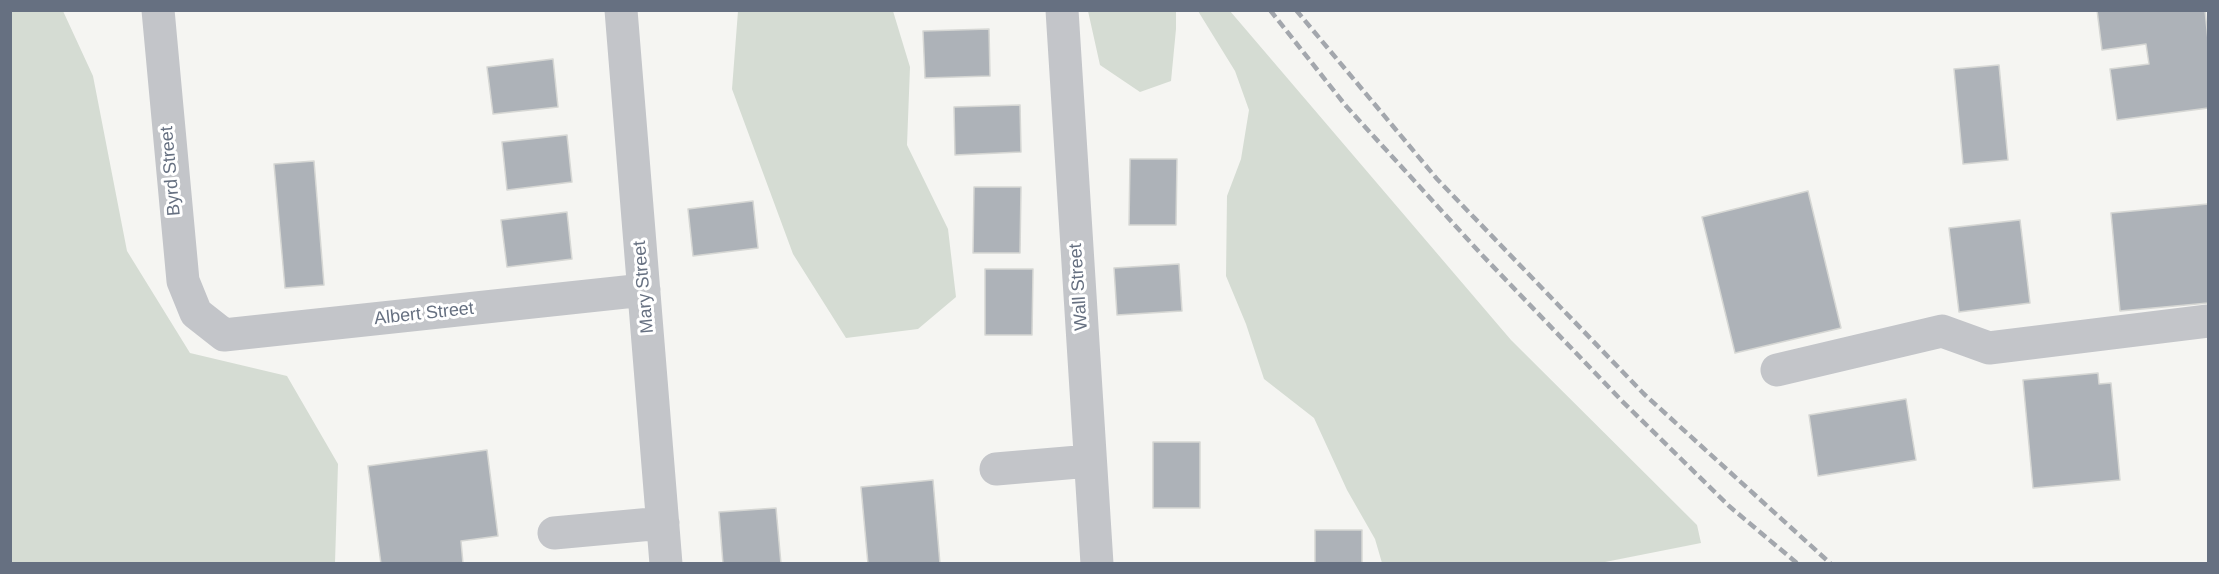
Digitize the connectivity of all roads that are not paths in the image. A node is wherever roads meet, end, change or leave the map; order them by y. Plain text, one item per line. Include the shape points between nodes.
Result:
1 (158, 10) edge
2 (621, 10) edge
3 (1062, 10) edge
4 (644, 290) junction
5 (2208, 321) edge
6 (208, 322) joint
7 (1777, 370) dead end
8 (1090, 461) junction
9 (996, 469) dead end
10 (663, 523) junction
11 (554, 533) dead end
12 (666, 564) edge
13 (1097, 564) edge

1 - 6 street, Byrd Street via 183,281 196,313
2 - 4 street, Mary Street
3 - 8 street, Wall Street
4 - 6 street, Albert Street via 253,333 224,335
4 - 10 street, Mary Street
5 - 7 street via 1989,348 1942,332
8 - 9 street
8 - 13 street, Wall Street
10 - 11 street
10 - 12 street, Mary Street

